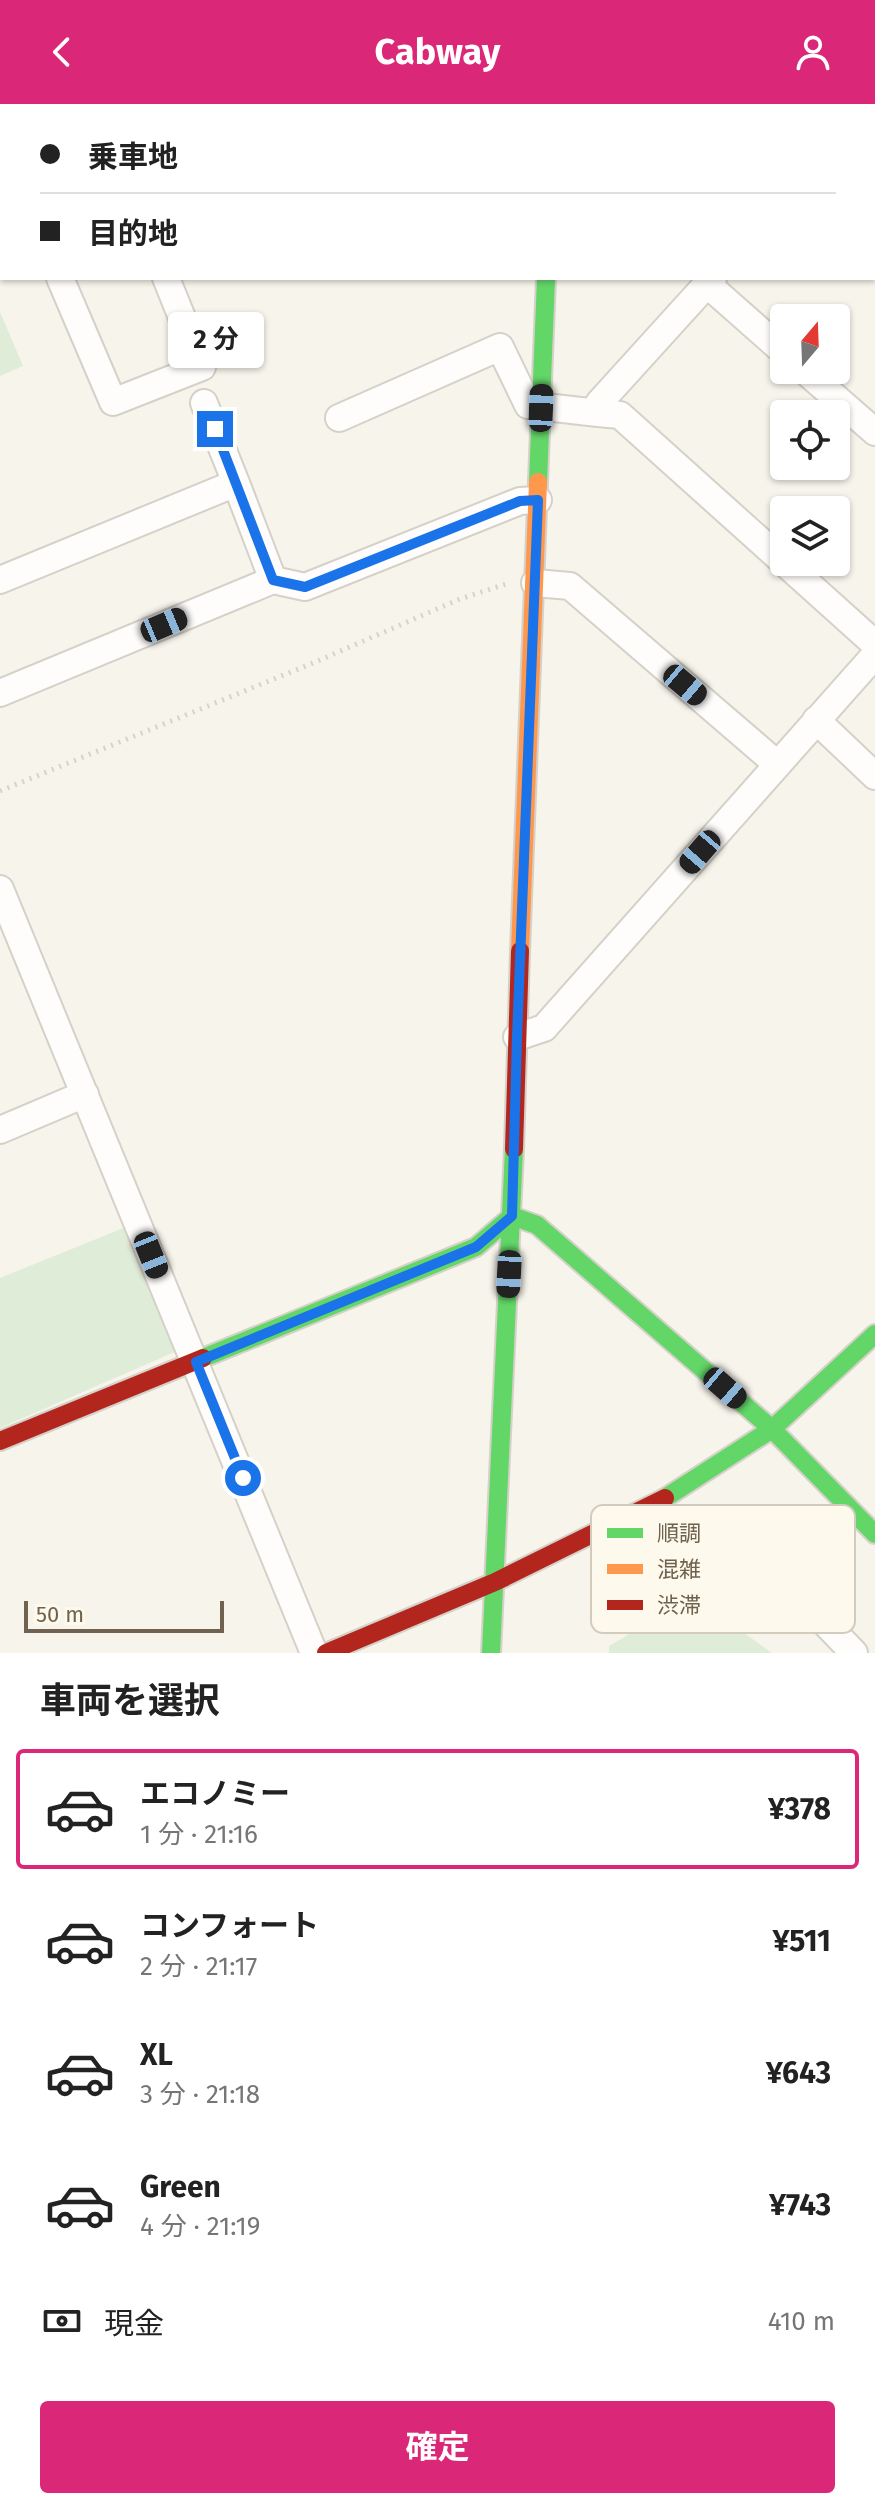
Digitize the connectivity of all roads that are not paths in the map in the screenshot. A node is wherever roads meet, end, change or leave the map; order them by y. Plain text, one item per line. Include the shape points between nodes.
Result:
1 (61, 280) edge
2 (167, 280) edge
3 (546, 280) edge
4 (710, 281) edge
5 (770, 339) edge
6 (820, 384) edge
7 (204, 403) dead end
8 (541, 408) junction
9 (598, 413) junction
10 (339, 418) dead end
11 (875, 432) edge
12 (236, 483) junction
13 (538, 500) junction
14 (535, 578) junction
15 (0, 580) edge
16 (273, 580) junction
17 (875, 644) edge
18 (875, 655) edge
19 (0, 693) edge
20 (816, 720) junction
21 (777, 764) junction
22 (875, 776) edge
23 (0, 889) edge
24 (517, 1037) junction
25 (85, 1094) junction
26 (0, 1130) edge
27 (512, 1216) junction
28 (875, 1334) edge
29 (196, 1362) junction
30 (772, 1429) junction
31 (0, 1441) edge
32 (654, 1505) edge
33 (847, 1505) edge
34 (855, 1514) edge
35 (875, 1534) edge
36 (591, 1536) edge
37 (495, 1582) junction
38 (835, 1633) edge
39 (314, 1653) edge
40 (326, 1653) edge
41 (491, 1653) edge
42 (854, 1653) edge

1 - 2 street via 113,402 202,367
3 - 8 street
4 - 5 street
4 - 9 street via 599,403
6 - 11 street
7 - 12 street
8 - 9 street
8 - 10 street via 528,405 500,347
8 - 13 street
9 - 17 street via 620,415
12 - 15 street
12 - 16 street
13 - 14 street
13 - 16 street via 520,501 305,587
14 - 21 street via 570,586
14 - 24 street
16 - 19 street
18 - 20 street
20 - 21 street
20 - 22 street
21 - 24 street via 544,1028
23 - 25 street
24 - 27 street
25 - 26 street
25 - 29 street
27 - 29 street via 476,1247
27 - 30 street via 537,1225
27 - 37 street
28 - 30 street
29 - 31 street
29 - 39 street
30 - 32 street
30 - 33 street
34 - 35 street
36 - 37 street
37 - 40 street
37 - 41 street
38 - 42 street

